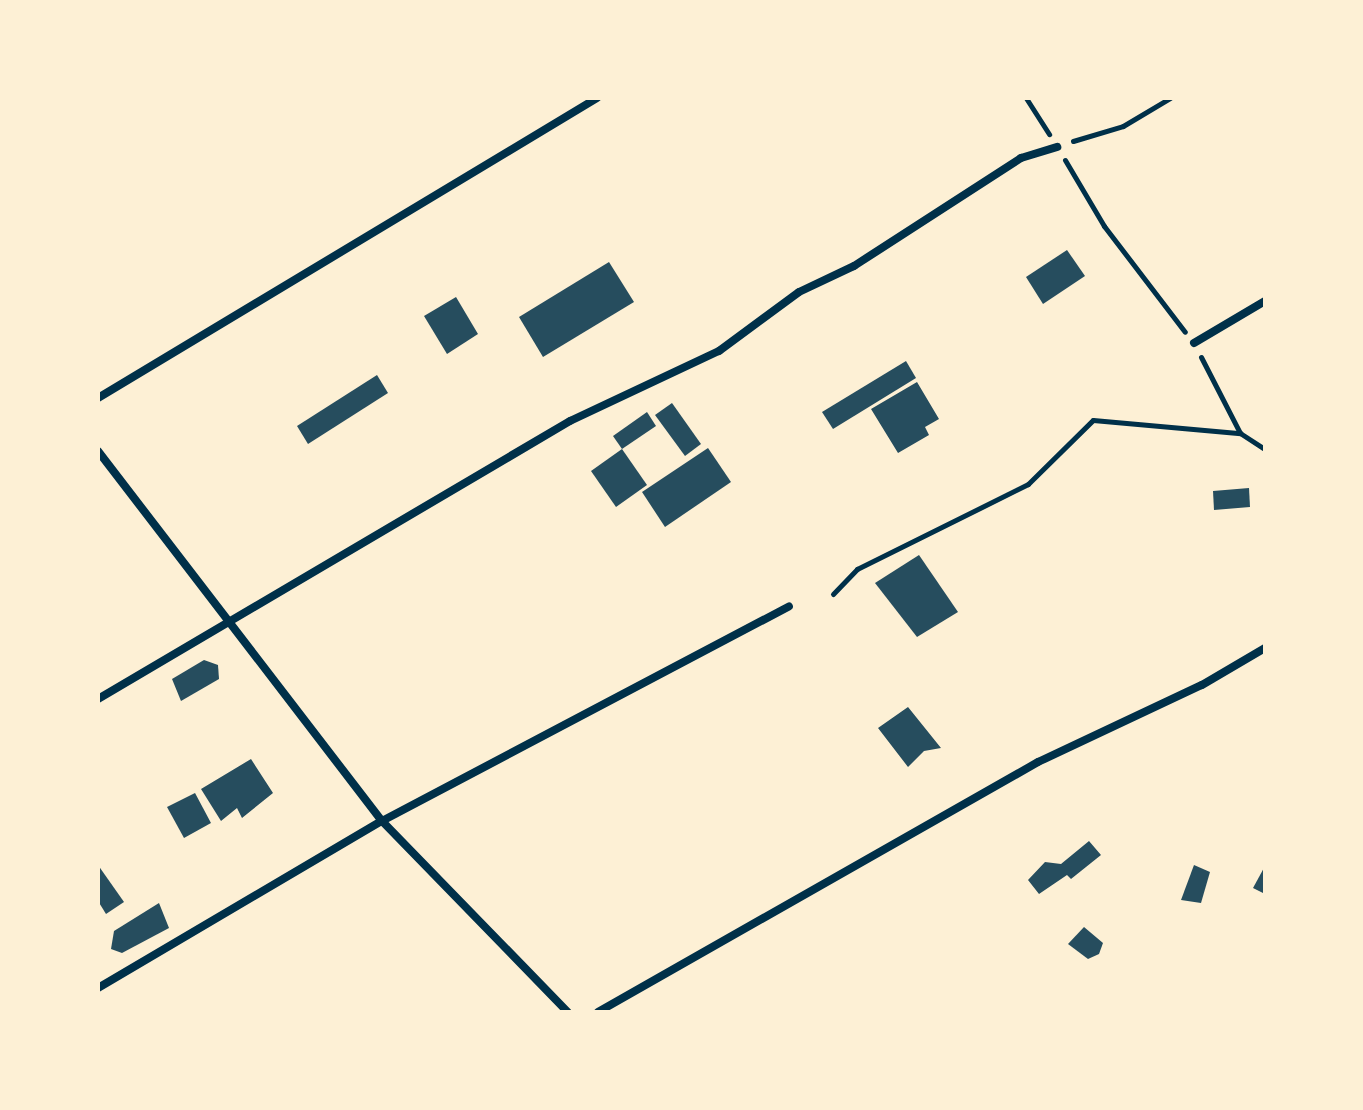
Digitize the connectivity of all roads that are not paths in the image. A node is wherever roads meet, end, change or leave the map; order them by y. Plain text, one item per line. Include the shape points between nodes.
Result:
1 (597, 98) edge
2 (1057, 147) road end
3 (1265, 301) edge
4 (1194, 343) road end
5 (98, 398) edge
6 (98, 451) edge
7 (789, 606) dead end
8 (230, 618) junction
9 (1265, 648) edge
10 (98, 699) edge
11 (382, 821) junction
12 (98, 988) edge
13 (568, 1012) edge
14 (598, 1012) edge

1 - 5 street
2 - 8 street via 1021,158 854,266 799,292 719,351 570,421
3 - 4 street
6 - 8 street
7 - 11 street
8 - 10 street
8 - 11 street
9 - 14 street via 1202,685 1038,762
11 - 12 street
11 - 13 street

